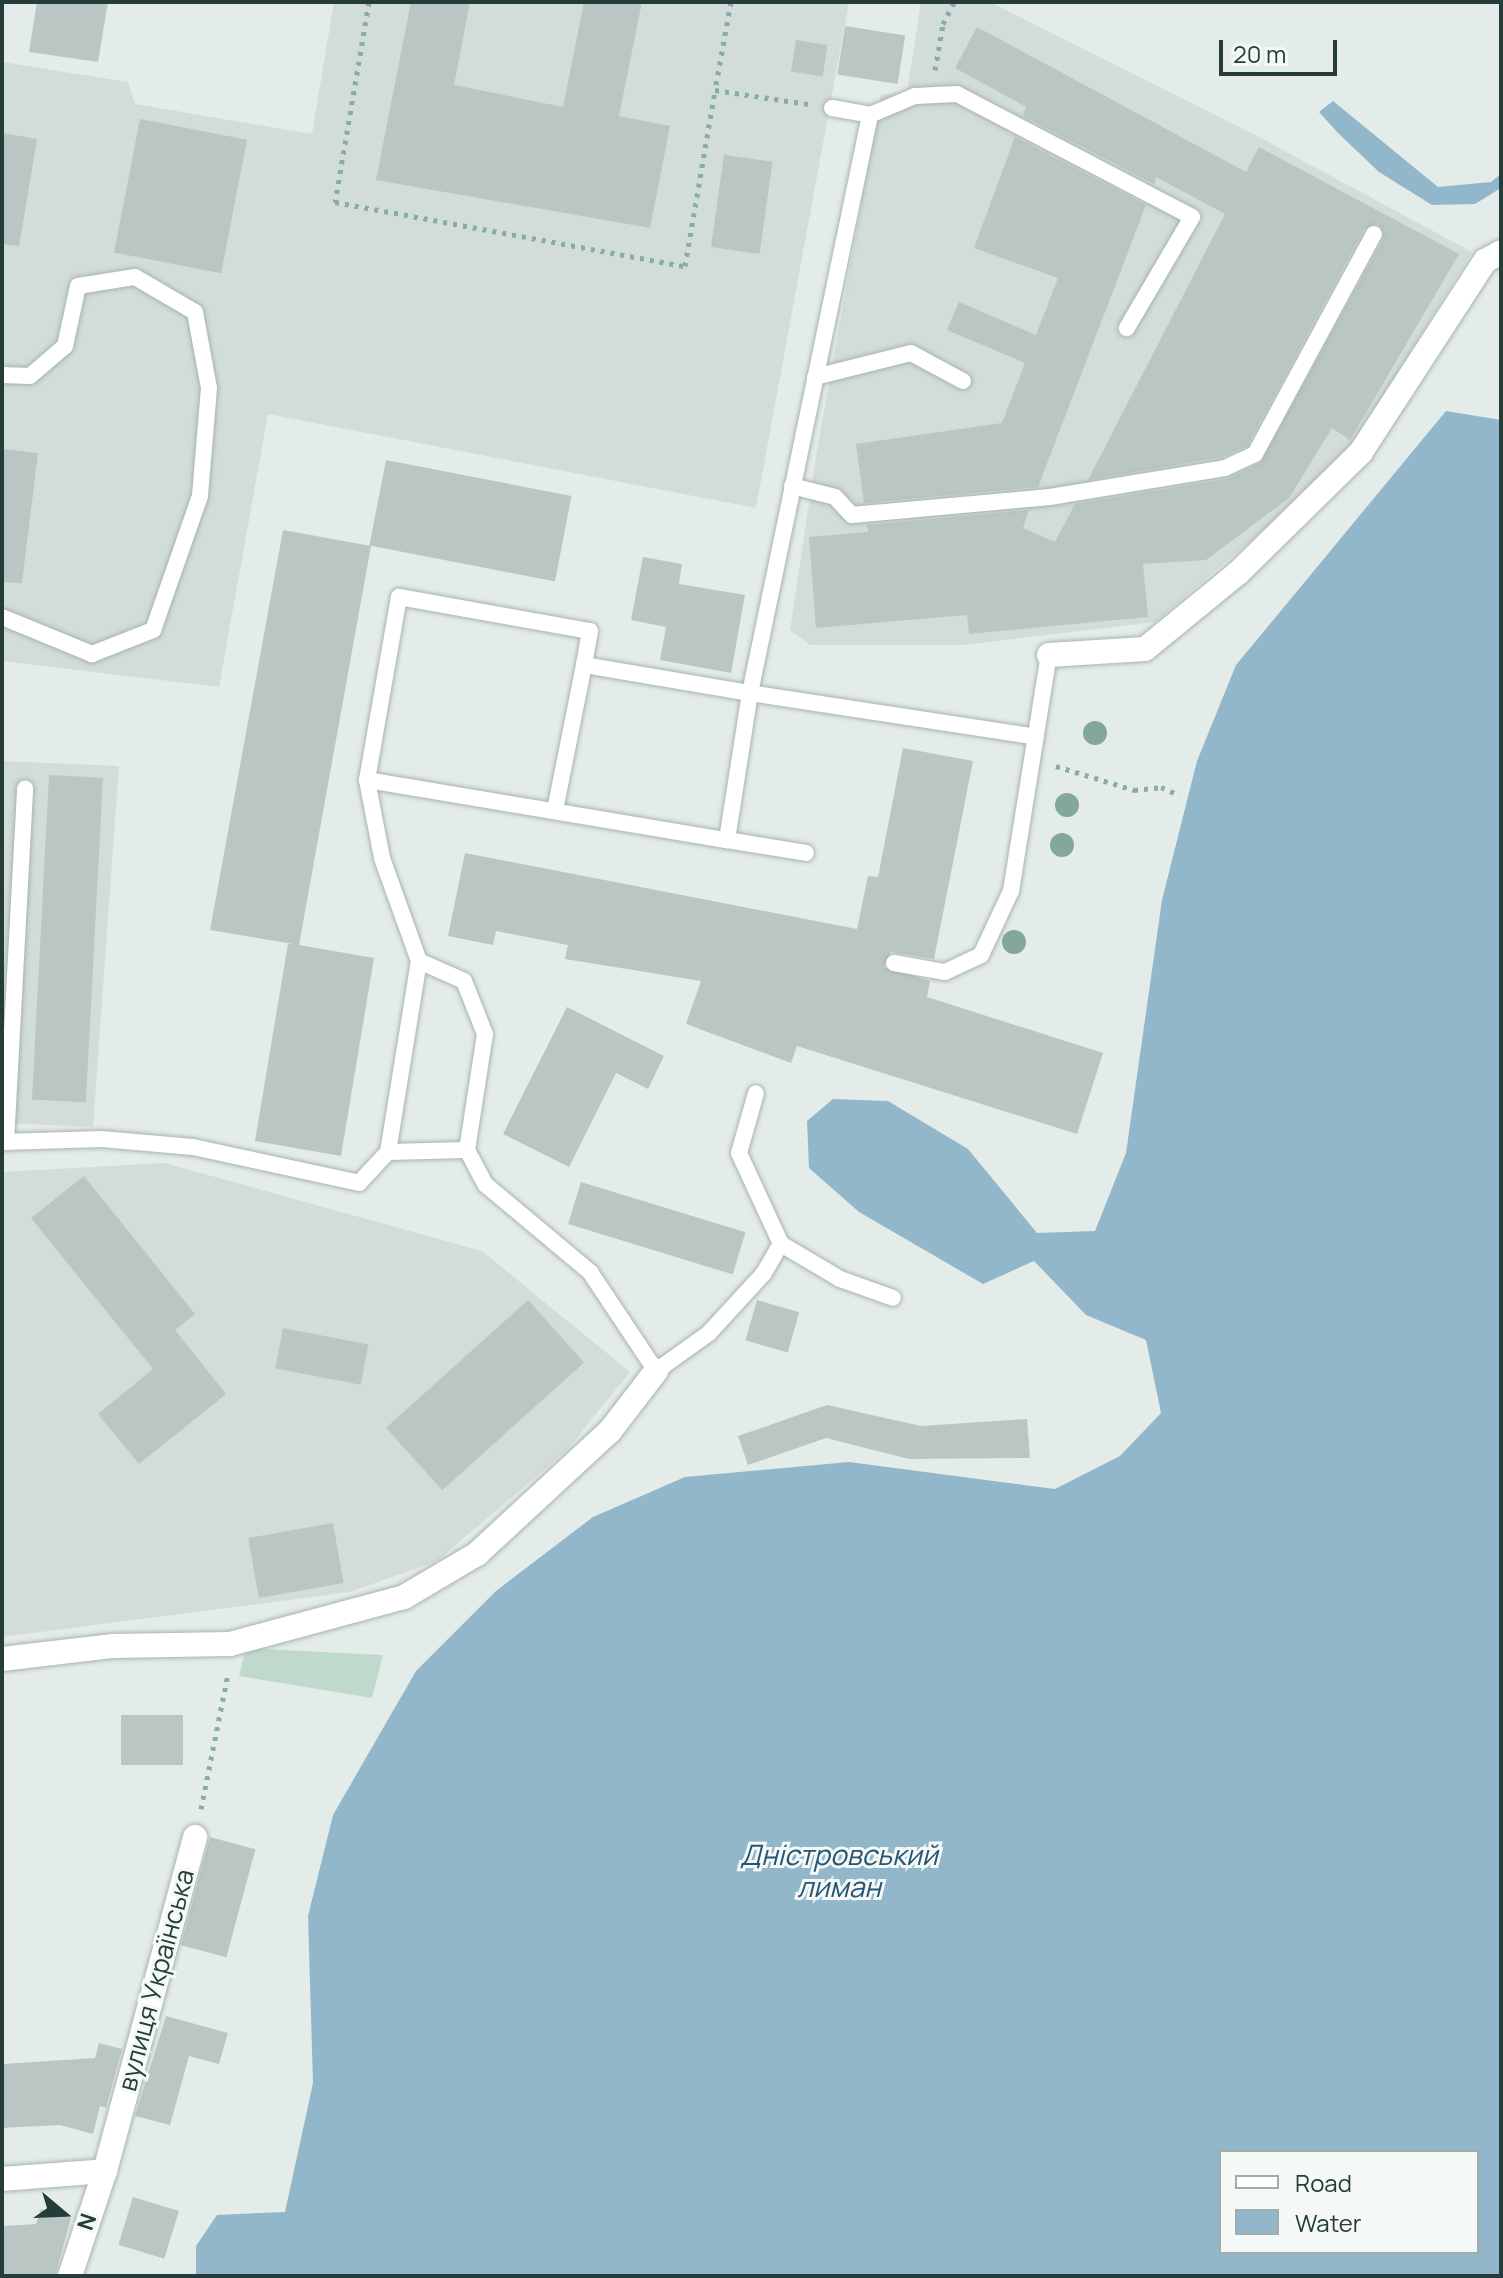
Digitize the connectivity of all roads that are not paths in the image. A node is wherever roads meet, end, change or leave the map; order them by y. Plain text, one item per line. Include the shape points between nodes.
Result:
1 (832, 108) road end
2 (870, 115) junction
3 (1374, 234) dead end
4 (1501, 252) edge
5 (1127, 328) dead end
6 (2, 375) edge
7 (815, 377) junction
8 (963, 381) dead end
9 (792, 486) junction
10 (2, 617) edge
11 (1049, 655) joint
12 (584, 665) junction
13 (750, 693) junction
14 (1036, 737) junction
15 (367, 780) junction
16 (25, 789) dead end
17 (555, 810) junction
18 (727, 840) junction
19 (806, 853) dead end
20 (419, 961) junction
21 (894, 963) dead end
22 (756, 1093) dead end
23 (4, 1142) edge
24 (467, 1150) junction
25 (388, 1152) junction
26 (781, 1244) junction
27 (893, 1298) dead end
28 (656, 1371) junction
29 (2, 1659) edge
30 (195, 1837) road end
31 (105, 2171) junction
32 (2, 2179) edge
33 (70, 2276) edge

1 - 2 lane
2 - 5 lane via 931,95 957,94 1192,217
2 - 7 lane
3 - 9 lane via 1255,454 1225,468 1050,497 852,515 835,497
4 - 11 street via 1485,261 1361,452 1238,573 1145,649
6 - 10 lane via 30,376 65,346 78,286 135,277 195,312 209,388 200,496 153,630 92,654
7 - 8 lane via 911,353
7 - 9 lane
9 - 13 lane
11 - 14 lane
12 - 13 lane
12 - 15 lane via 590,631 399,597
12 - 17 lane
13 - 14 lane
13 - 18 lane
14 - 21 lane via 1011,891 981,955 945,972
15 - 17 lane
15 - 20 lane via 382,858
16 - 23 lane
17 - 18 lane
18 - 19 lane
20 - 24 lane via 464,981 485,1034
20 - 25 lane
22 - 26 lane via 739,1153
23 - 25 lane via 102,1139 193,1147 359,1183
24 - 25 lane
24 - 28 lane via 486,1185 590,1272
26 - 27 lane via 840,1279
26 - 28 lane via 764,1273 709,1333
28 - 29 street via 610,1431 477,1554 404,1597 230,1644 113,1646
30 - 31 street, вулиця Українська
31 - 32 street
31 - 33 street, вулиця Українська

